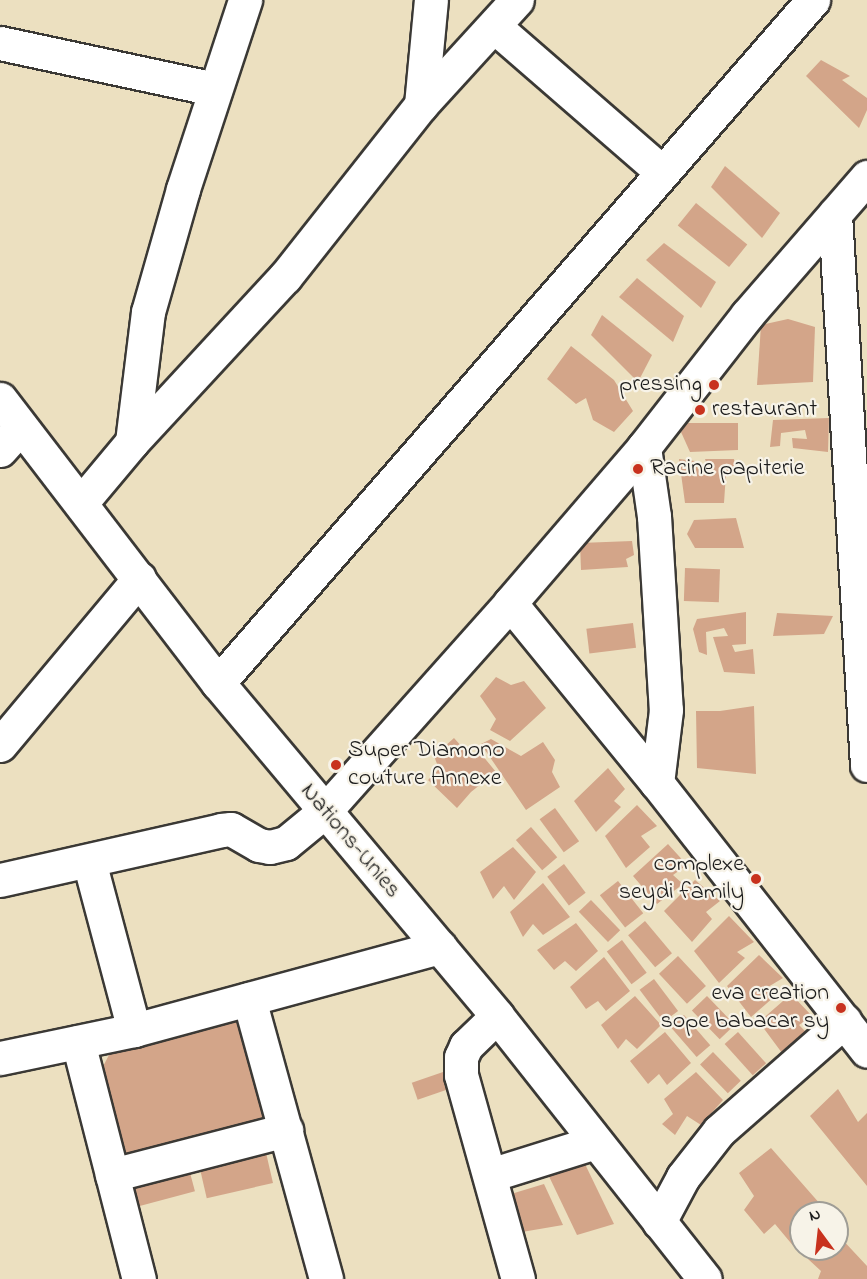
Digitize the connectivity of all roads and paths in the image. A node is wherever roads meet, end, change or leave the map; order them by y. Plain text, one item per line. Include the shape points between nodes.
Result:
1 (245, 0) edge
2 (431, 0) edge
3 (517, 0) edge
4 (813, 0) edge
5 (494, 26) junction
6 (0, 44) edge
7 (215, 89) junction
8 (421, 105) junction
9 (662, 172) junction
10 (867, 177) edge
11 (835, 214) junction
12 (856, 369) edge
13 (0, 399) edge
14 (11, 438) edge
15 (132, 442) junction
16 (645, 447) junction
17 (81, 503) junction
18 (139, 579) junction
19 (510, 603) junction
20 (218, 683) junction
21 (0, 745) edge
22 (867, 765) edge
23 (657, 783) junction
24 (325, 811) junction
25 (89, 861) junction
26 (0, 880) edge
27 (440, 947) junction
28 (249, 999) junction
29 (497, 1016) junction
30 (844, 1021) junction
31 (134, 1030) junction
32 (78, 1042) junction
33 (867, 1050) edge
34 (0, 1058) edge
35 (286, 1130) junction
36 (595, 1142) junction
37 (112, 1175) junction
38 (490, 1175) junction
39 (659, 1222) junction
40 (515, 1278) edge
41 (140, 1279) edge
42 (326, 1279) edge
43 (705, 1279) edge

1 - 7 street
2 - 8 street
3 - 5 street
4 - 9 street
5 - 8 street
5 - 9 street
6 - 7 street
7 - 15 street via 148,312
8 - 15 street via 285,277
9 - 20 street
10 - 11 street
11 - 12 street
11 - 16 street via 747,315
12 - 22 street
13 - 14 street, Nations-Unies
14 - 17 street, Nations-Unies
15 - 17 street
16 - 19 street
16 - 23 street via 654,516 666,710
17 - 18 street, Nations-Unies
18 - 20 street, Nations-Unies
18 - 21 street
19 - 23 street
19 - 24 street
20 - 24 street, Nations-Unies
23 - 30 street
24 - 25 street via 279,846 259,845 231,829
24 - 27 street, Nations-Unies
25 - 26 street
25 - 31 street
27 - 28 street
27 - 29 street, Nations-Unies
28 - 31 street
28 - 35 street
29 - 36 street, Nations-Unies
29 - 38 street via 465,1046 460,1075
30 - 33 street
30 - 39 street via 719,1131 683,1177
31 - 32 street
32 - 34 street
32 - 37 street
35 - 37 street
35 - 42 street
36 - 38 street
36 - 39 street, Nations-Unies
37 - 41 street
38 - 40 street
39 - 43 street, Nations-Unies

